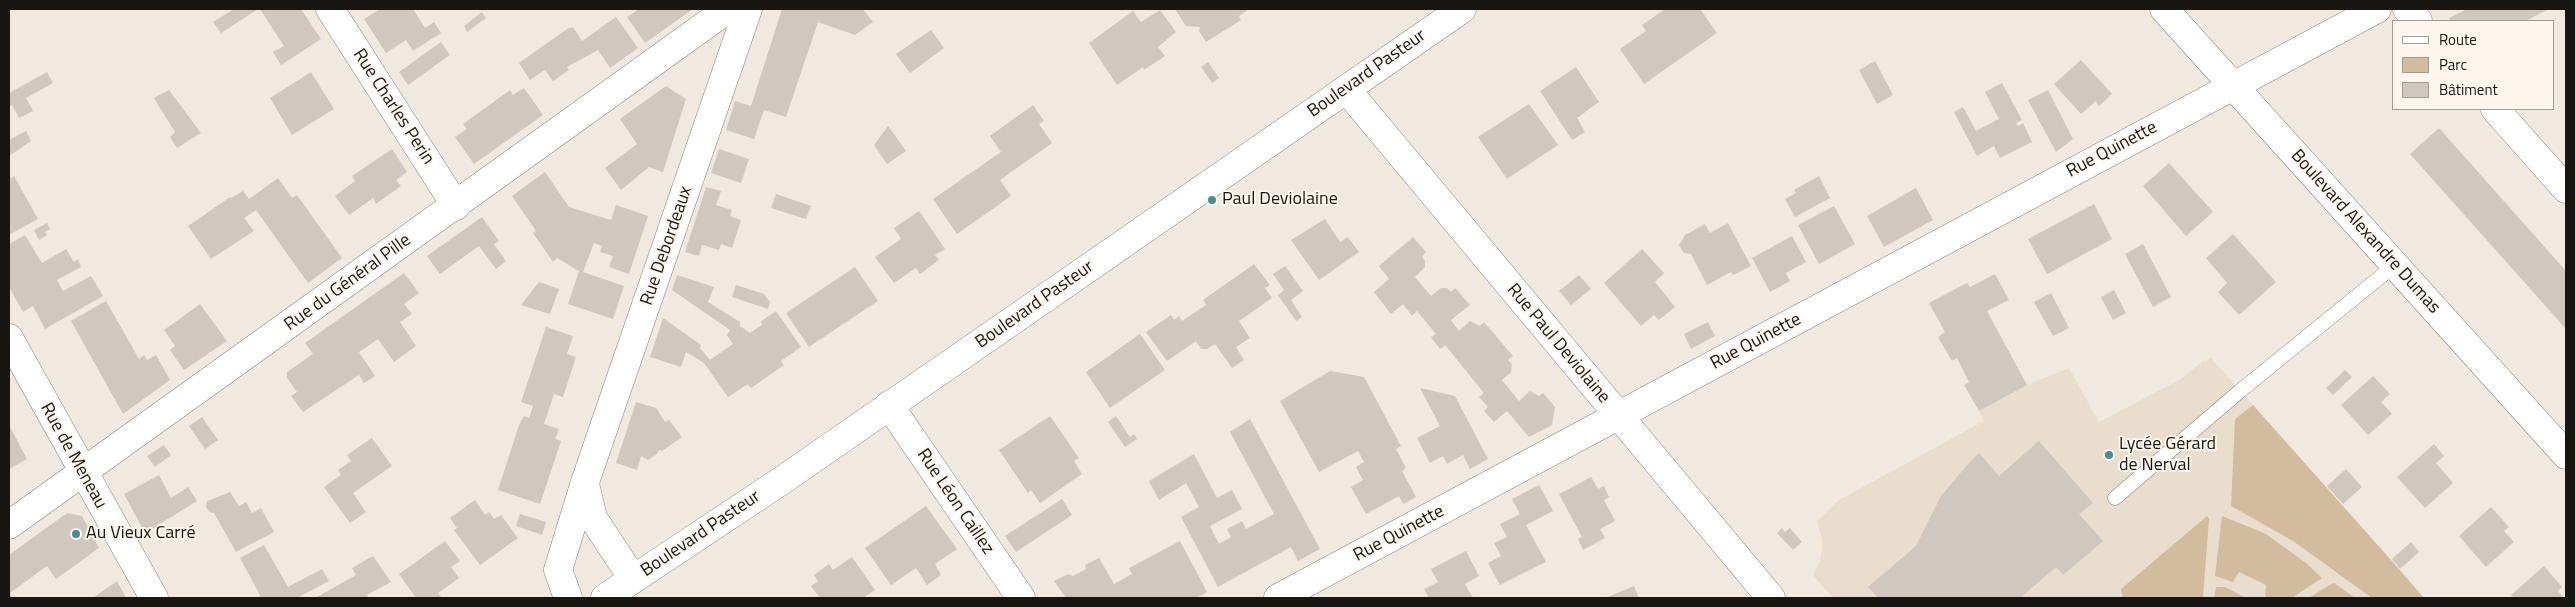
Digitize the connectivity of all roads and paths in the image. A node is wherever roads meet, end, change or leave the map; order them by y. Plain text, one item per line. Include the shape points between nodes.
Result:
1 (330, 9) edge
2 (728, 9) edge
3 (748, 9) edge
4 (1462, 9) edge
5 (2164, 9) edge
6 (2377, 9) edge
7 (2407, 9) edge
8 (2417, 20) edge
9 (686, 40) junction
10 (732, 57) junction
11 (2233, 85) junction
12 (1346, 90) junction
13 (2496, 110) edge
14 (2566, 189) edge
15 (456, 206) junction
16 (2395, 265) junction
17 (9, 338) edge
18 (889, 406) junction
19 (1618, 416) junction
20 (2566, 454) edge
21 (82, 473) junction
22 (585, 482) junction
23 (2115, 498) dead end
24 (9, 525) edge
25 (633, 579) junction
26 (154, 598) edge
27 (568, 598) edge
28 (605, 598) edge
29 (1021, 598) edge
30 (1278, 598) edge
31 (1771, 598) edge

1 - 15 street, Rue Charles Perin
2 - 9 street, Rue du Général Pille
3 - 10 street, Rue Debordeaux
4 - 12 street, Boulevard Pasteur
5 - 11 street, Boulevard Alexandre Dumas
6 - 11 street, Rue Quinette
7 - 8 street
9 - 10 street
9 - 15 street, Rue du Général Pille
10 - 22 street, Rue Debordeaux
11 - 16 street, Boulevard Alexandre Dumas
11 - 19 street, Rue Quinette
12 - 18 street, Boulevard Pasteur
12 - 19 street, Rue Paul Deviolaine
13 - 14 street
15 - 21 street, Rue du Général Pille
16 - 20 street, Boulevard Alexandre Dumas
16 - 23 lane
17 - 21 street, Rue de Meneau
18 - 25 street, Boulevard Pasteur
18 - 29 street, Rue Léon Caillez
19 - 30 street, Rue Quinette
19 - 31 street, Rue Paul Deviolaine
21 - 24 street, Rue du Général Pille
21 - 26 street, Rue de Meneau
22 - 25 street via 593,518
22 - 27 street, Rue Debordeaux via 558,570
25 - 28 street, Boulevard Pasteur

